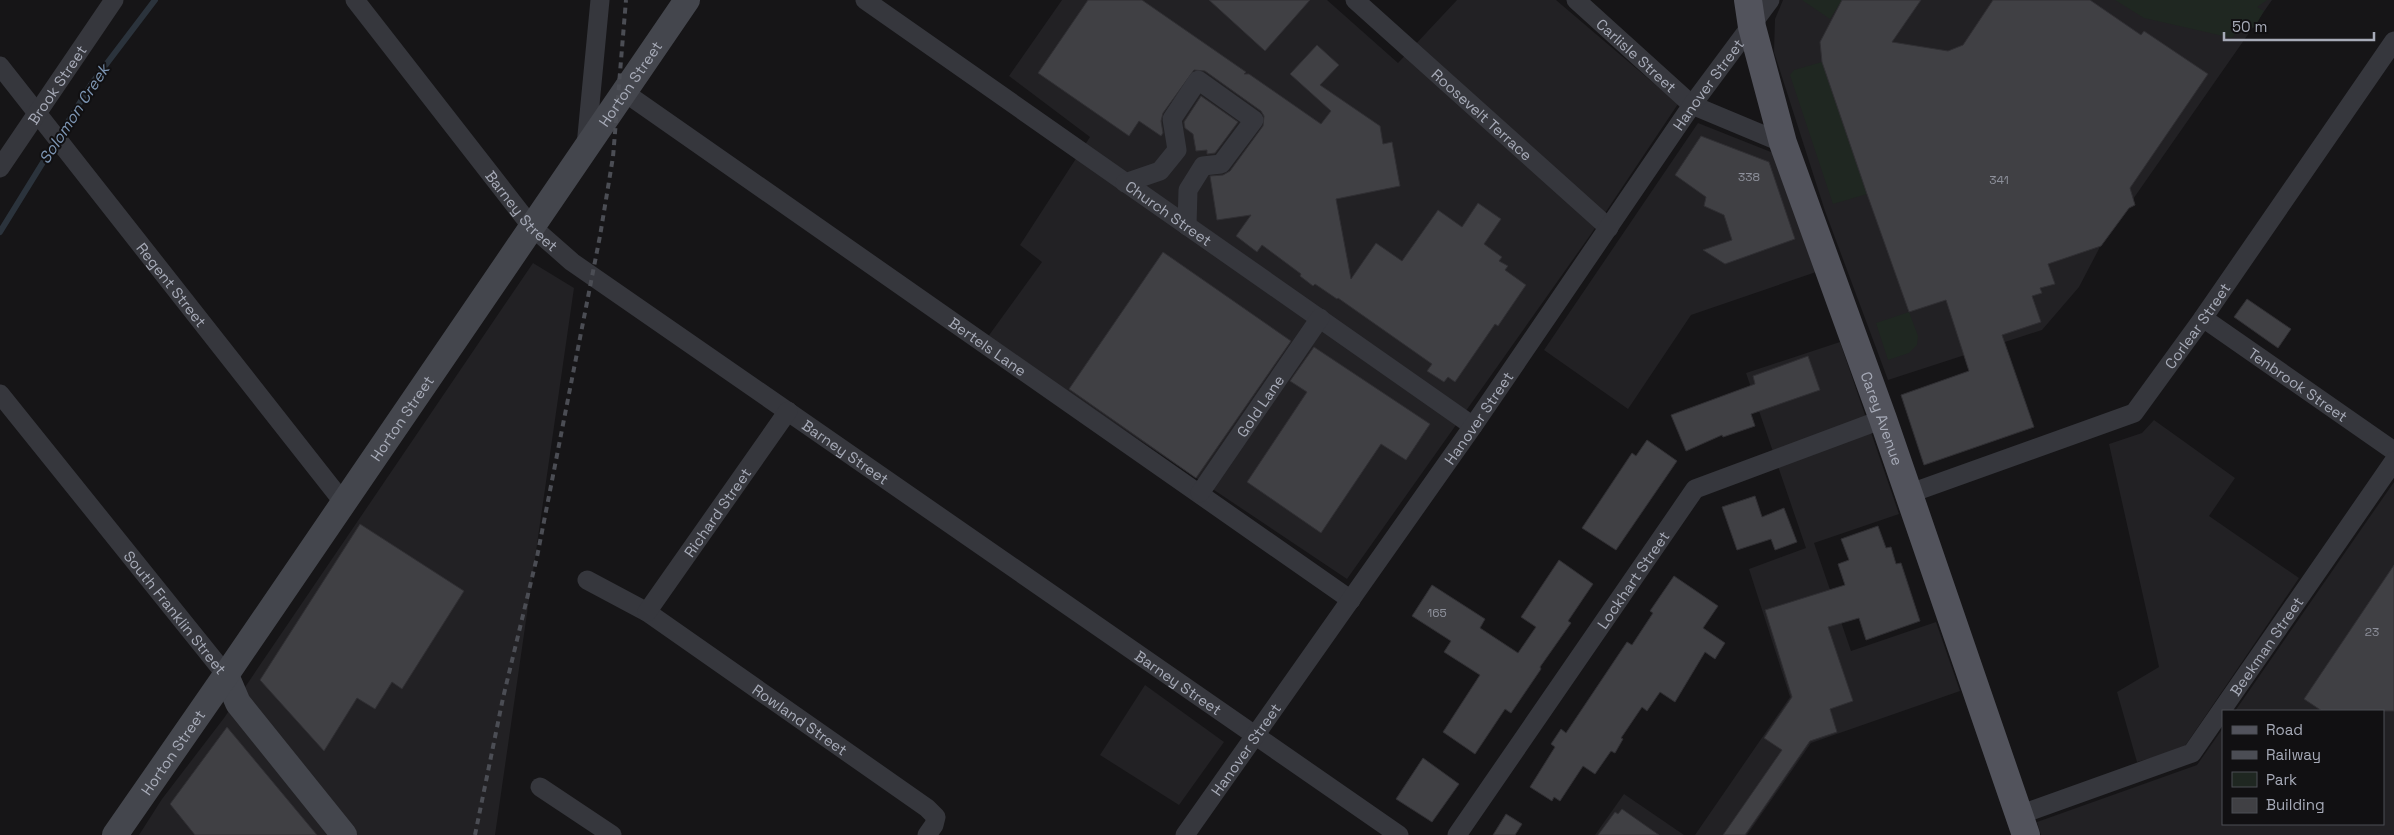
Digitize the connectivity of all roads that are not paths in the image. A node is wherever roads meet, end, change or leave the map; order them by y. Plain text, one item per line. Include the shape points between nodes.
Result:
1 (114, 0) edge
2 (355, 0) edge
3 (600, 0) edge
4 (687, 0) edge
5 (865, 0) edge
6 (1355, 0) edge
7 (1576, 0) edge
8 (1748, 0) edge
9 (1770, 0) edge
10 (1752, 27) junction
11 (2394, 41) edge
12 (0, 66) edge
13 (624, 92) junction
14 (1692, 105) junction
15 (41, 118) junction
16 (1784, 143) junction
17 (586, 146) junction
18 (0, 168) edge
19 (1125, 183) junction
20 (531, 226) junction
21 (1187, 226) junction
22 (1609, 228) junction
23 (1320, 318) junction
24 (2203, 318) junction
25 (0, 394) edge
26 (788, 411) junction
27 (1883, 419) junction
28 (1473, 426) junction
29 (2394, 451) edge
30 (2394, 461) edge
31 (1200, 494) junction
32 (1908, 494) junction
33 (343, 502) junction
34 (587, 580) dead end
35 (1351, 600) junction
36 (647, 612) junction
37 (226, 675) junction
38 (1254, 734) junction
39 (540, 787) dead end
40 (2022, 825) edge
41 (115, 835) edge
42 (344, 835) edge
43 (612, 835) edge
44 (927, 835) edge
45 (1185, 835) edge
46 (1399, 835) edge
47 (1457, 835) edge

1 - 15 street, Brook Street
2 - 20 street, Barney Street
3 - 17 street
4 - 13 main road, Horton Street
5 - 19 street, Church Street
6 - 22 street, Roosevelt Terrace
7 - 14 street, Carlisle Street
8 - 10 main road, Carey Avenue
9 - 10 street, Hanover Street
10 - 14 street, Hanover Street
10 - 16 main road, Carey Avenue
11 - 24 street, Corlear Street
12 - 15 street, Regent Street
13 - 17 main road, Horton Street
13 - 31 street, Bertels Lane
14 - 16 street, Carlisle Street
14 - 22 street, Hanover Street
15 - 18 street, Brook Street
15 - 33 street, Regent Street
16 - 27 main road, Carey Avenue
17 - 20 main road, Horton Street
19 - 21 street, Church Street
19 - 21 street via 1160,171 1177,150 1172,119 1198,80 1254,120 1221,164 1203,166 1188,190
20 - 26 street, Barney Street via 572,262
20 - 33 main road, Horton Street
21 - 23 street, Church Street
22 - 28 street, Hanover Street
23 - 28 street, Church Street
23 - 31 street, Gold Lane
24 - 29 street, Tenbrook Street
24 - 32 street, Corlear Street via 2134,413
25 - 37 street, South Franklin Street
26 - 36 street, Richard Street
26 - 38 street, Barney Street
27 - 32 main road, Carey Avenue
27 - 47 street, Lockhart Street via 1695,488
28 - 35 street, Hanover Street
30 - 40 street, Beekman Street via 2192,753
31 - 35 street, Bertels Lane
32 - 40 main road, Carey Avenue
33 - 37 main road, Horton Street
34 - 36 street
35 - 38 street, Hanover Street
36 - 44 street, Rowland Street via 927,808 936,817
37 - 41 main road, Horton Street
37 - 42 main road, South Franklin Street via 238,703
38 - 45 street, Hanover Street
38 - 46 street, Barney Street
39 - 43 street

